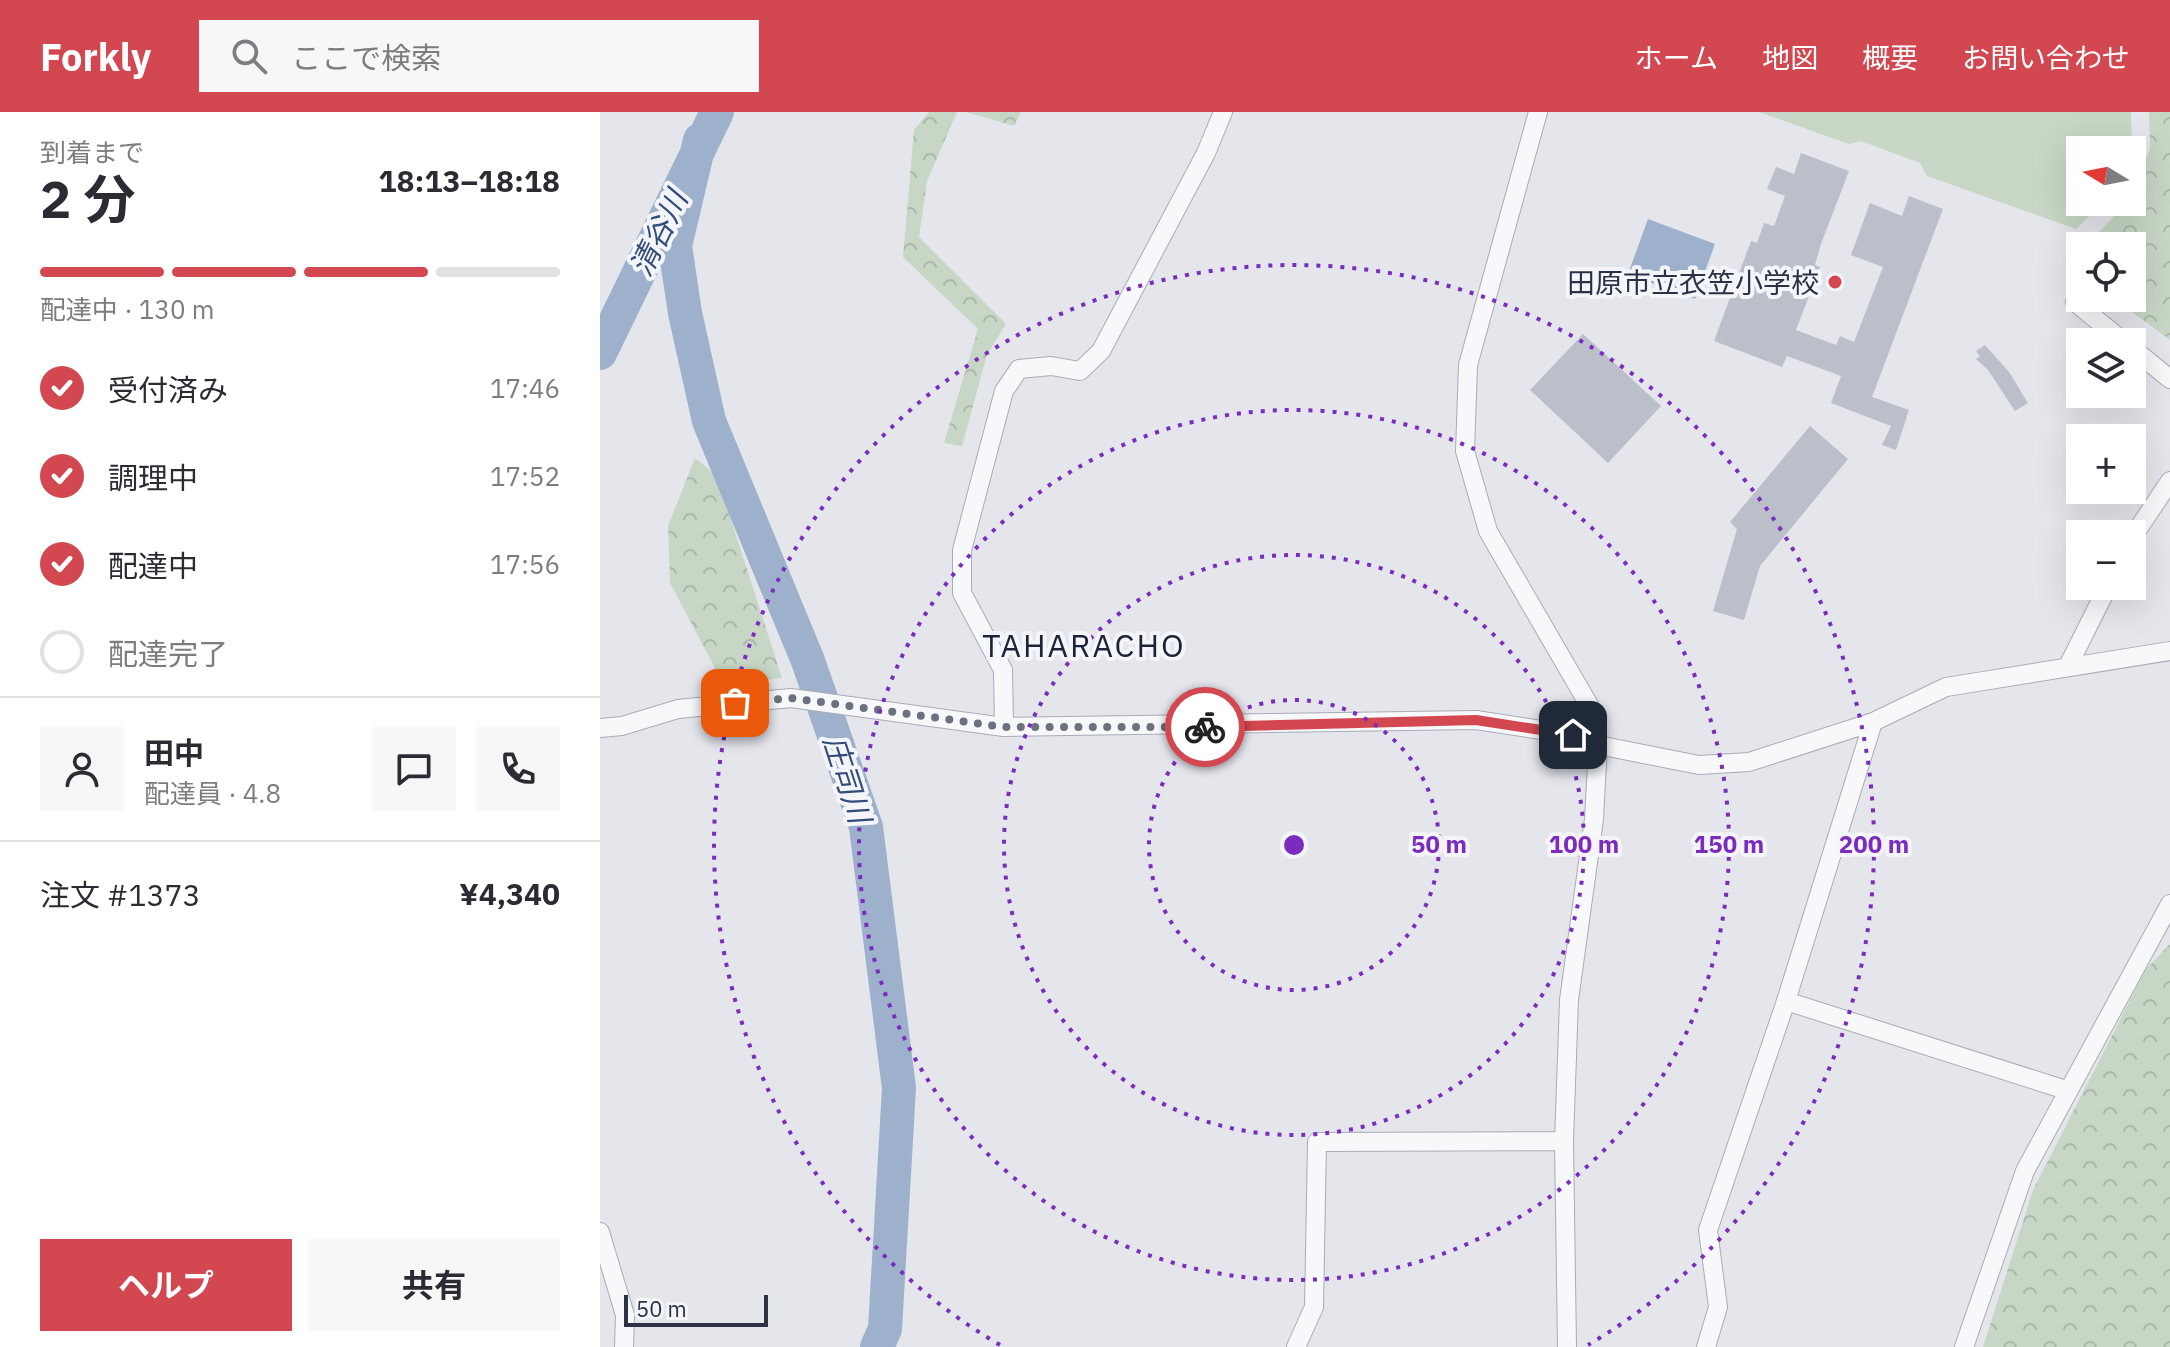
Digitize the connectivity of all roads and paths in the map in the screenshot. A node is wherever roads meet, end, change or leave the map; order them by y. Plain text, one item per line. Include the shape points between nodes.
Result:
1 (1223, 112) edge
2 (1538, 112) edge
3 (2087, 312) edge
4 (2107, 328) edge
5 (2146, 359) edge
6 (2170, 379) edge
7 (2170, 481) edge
8 (2144, 520) edge
9 (2101, 600) edge
10 (2170, 651) edge
11 (2069, 664) junction
12 (1873, 722) junction
13 (1004, 727) junction
14 (600, 728) edge
15 (1598, 745) junction
16 (2170, 904) edge
17 (2170, 929) edge
18 (2140, 955) junction
19 (1786, 1001) junction
20 (2066, 1090) junction
21 (1564, 1141) junction
22 (600, 1232) edge
23 (624, 1347) edge
24 (1296, 1347) edge
25 (1567, 1347) edge
26 (1706, 1347) edge
27 (1964, 1347) edge

1 - 13 street via 1101,351 1080,371 1051,366 1019,369 1004,391 962,550 962,593 1003,670
2 - 15 street via 1468,365 1465,451 1488,531 1589,705
3 - 4 street
5 - 6 street
7 - 8 street
9 - 11 street
10 - 11 street
11 - 12 street via 1946,687
12 - 15 street via 1749,762 1699,765
12 - 19 street
13 - 14 street via 791,698 678,709
13 - 15 street via 1476,720 1573,735
15 - 21 street via 1594,819 1569,1000
16 - 18 street
17 - 18 street
18 - 20 street
19 - 20 street
19 - 26 street via 1708,1230 1718,1307
20 - 27 street via 2025,1171
21 - 24 street via 1317,1142 1314,1307
21 - 25 street
22 - 23 street via 625,1315

